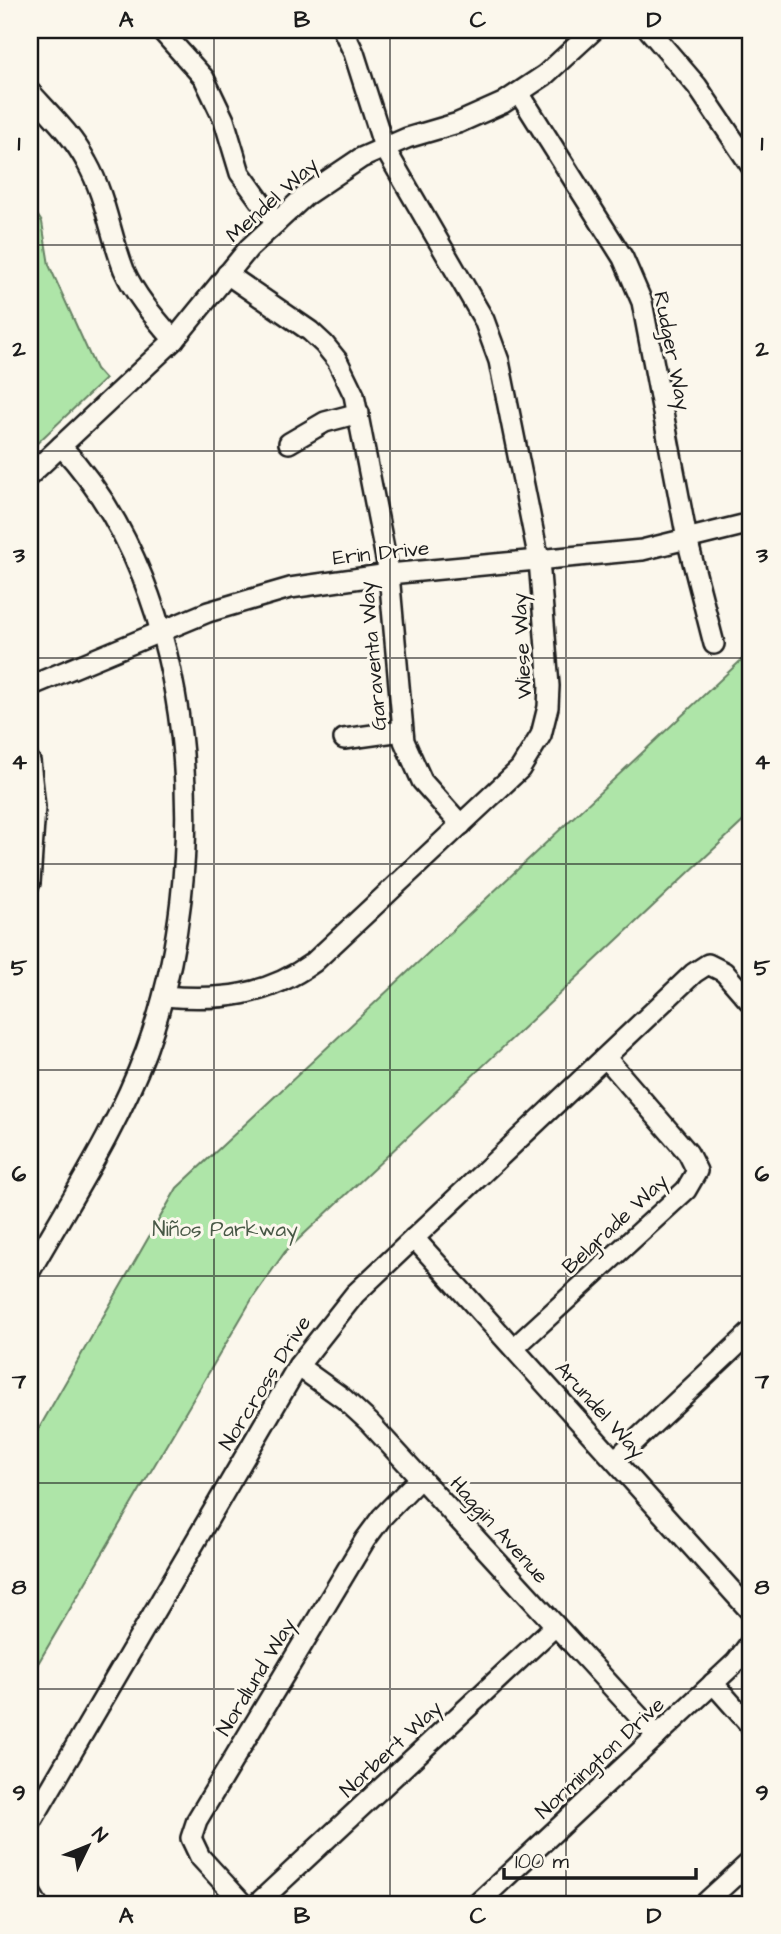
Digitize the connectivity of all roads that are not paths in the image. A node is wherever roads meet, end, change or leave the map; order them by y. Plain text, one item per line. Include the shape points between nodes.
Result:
1 (162, 30) edge
2 (343, 30) edge
3 (594, 30) edge
4 (649, 30) edge
5 (30, 92) edge
6 (519, 93) junction
7 (384, 147) junction
8 (751, 166) edge
9 (276, 223) junction
10 (227, 274) junction
11 (174, 340) junction
12 (359, 413) junction
13 (289, 443) dead end
14 (61, 446) junction
15 (30, 475) edge
16 (751, 523) edge
17 (687, 539) junction
18 (539, 560) junction
19 (389, 574) junction
20 (159, 632) junction
21 (714, 644) dead end
22 (30, 686) edge
23 (402, 731) junction
24 (344, 739) dead end
25 (30, 761) edge
26 (461, 825) junction
27 (30, 883) edge
28 (164, 996) junction
29 (751, 1003) edge
30 (606, 1058) junction
31 (414, 1238) junction
32 (30, 1271) edge
33 (751, 1332) edge
34 (514, 1348) junction
35 (298, 1366) junction
36 (615, 1460) junction
37 (420, 1478) junction
38 (751, 1612) edge
39 (555, 1626) junction
40 (751, 1642) edge
41 (713, 1683) junction
42 (751, 1726) edge
43 (657, 1736) junction
44 (30, 1824) edge
45 (751, 1861) edge
46 (30, 1892) edge
47 (37, 1904) edge
48 (243, 1904) edge
49 (257, 1904) edge
50 (477, 1904) edge
51 (704, 1904) edge

1 - 9 street via 204,78 224,120 240,173
2 - 7 street, Wiese Way
3 - 6 street, Mendel Way
4 - 8 street via 697,86
5 - 11 street via 62,126 88,164 125,271 148,310
6 - 7 street, Mendel Way via 458,123
6 - 17 street, Rudger Way via 623,258 642,302
7 - 9 street, Mendel Way via 324,181
7 - 18 street, Wiese Way via 493,340
9 - 10 street, Mendel Way
10 - 11 street, Mendel Way
10 - 12 street, Garaventa Way via 324,344 346,377
11 - 14 street, Mendel Way
12 - 13 street via 325,422
12 - 19 street, Garaventa Way
14 - 15 street, Mendel Way
14 - 20 street via 94,485 110,514 131,555
16 - 17 street, Erin Drive
17 - 18 street, Erin Drive via 642,550
17 - 21 street, Rudger Way
18 - 19 street, Erin Drive
18 - 26 street, Wiese Way via 549,686 547,716 520,769
19 - 20 street, Erin Drive via 280,590
19 - 23 street, Garaventa Way
20 - 22 street, Erin Drive
20 - 28 street via 181,734 187,826 181,906
23 - 24 street
23 - 26 street, Garaventa Way via 422,781
25 - 27 street via 35,807
26 - 28 street, Wiese Way via 300,972 277,985 234,998
28 - 32 street via 123,1106
29 - 30 street, Norcross Drive via 724,972 708,964
30 - 31 street, Norcross Drive
30 - 34 street, Belgrade Way via 688,1153 697,1171 686,1190
31 - 34 street, Arundel Way
31 - 35 street, Norcross Drive via 355,1294
33 - 36 street
34 - 36 street, Arundel Way
35 - 37 street, Haggin Avenue via 344,1399
35 - 44 street, Norcross Drive
36 - 38 street, Arundel Way
37 - 39 street, Haggin Avenue
37 - 48 street, Nordlund Way via 365,1540 197,1820 191,1838 200,1857
39 - 43 street, Haggin Avenue
39 - 49 street, Norbert Way
40 - 41 street, Normington Drive
41 - 42 street
41 - 43 street, Normington Drive
43 - 50 street, Normington Drive
45 - 51 street
46 - 47 street

